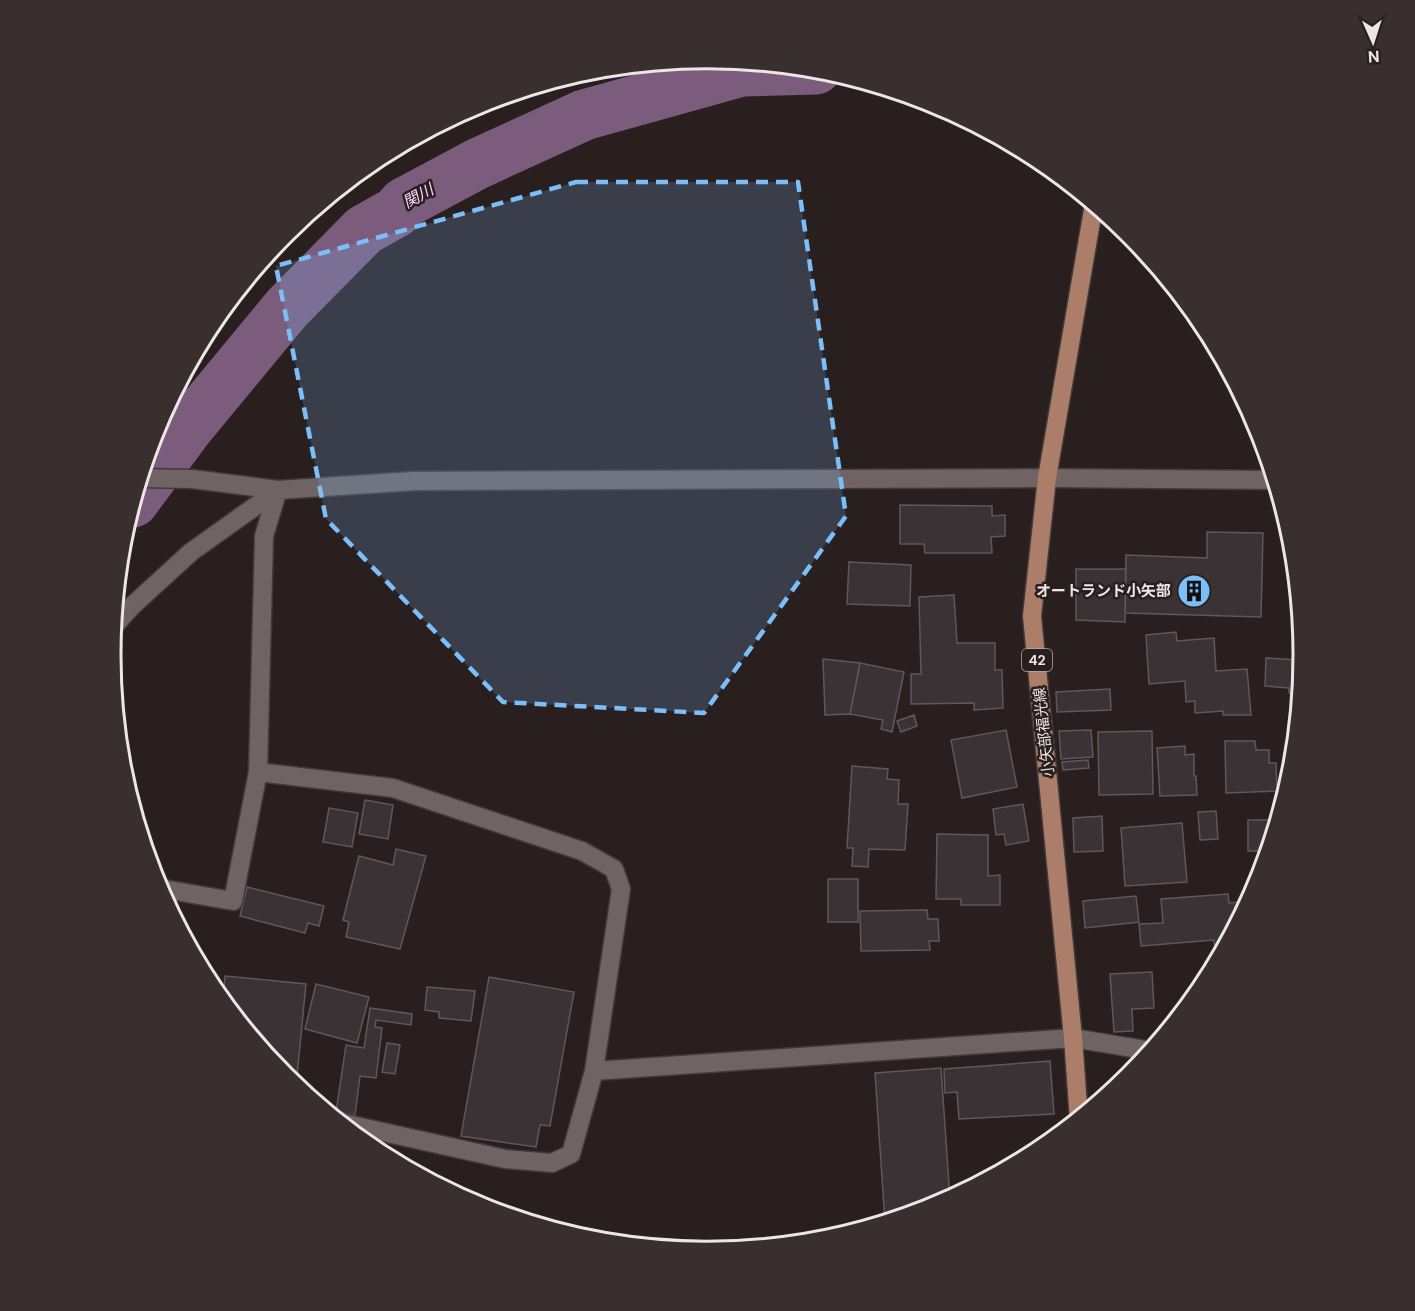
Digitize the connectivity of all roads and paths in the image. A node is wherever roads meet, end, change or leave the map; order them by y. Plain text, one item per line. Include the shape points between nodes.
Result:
1 (1092, 214) edge
2 (149, 478) edge
3 (1047, 478) junction
4 (1267, 480) edge
5 (278, 490) junction
6 (122, 617) edge
7 (258, 772) junction
8 (170, 890) edge
9 (1073, 1038) junction
10 (1141, 1049) edge
11 (594, 1071) junction
12 (1078, 1110) edge
13 (358, 1127) edge

1 - 3 main road, 小矢部福光線 / 42
2 - 5 street via 192,479
3 - 4 street
3 - 5 street via 414,481
3 - 9 main road, 小矢部福光線 / 42 via 1032,616
5 - 6 street via 191,552
5 - 7 street via 264,536
7 - 8 street via 233,902
7 - 11 street via 393,788 582,851 614,868 621,889
9 - 10 street
9 - 11 street
9 - 12 main road, 小矢部福光線 / 42
11 - 13 street via 571,1154 552,1163 505,1159

